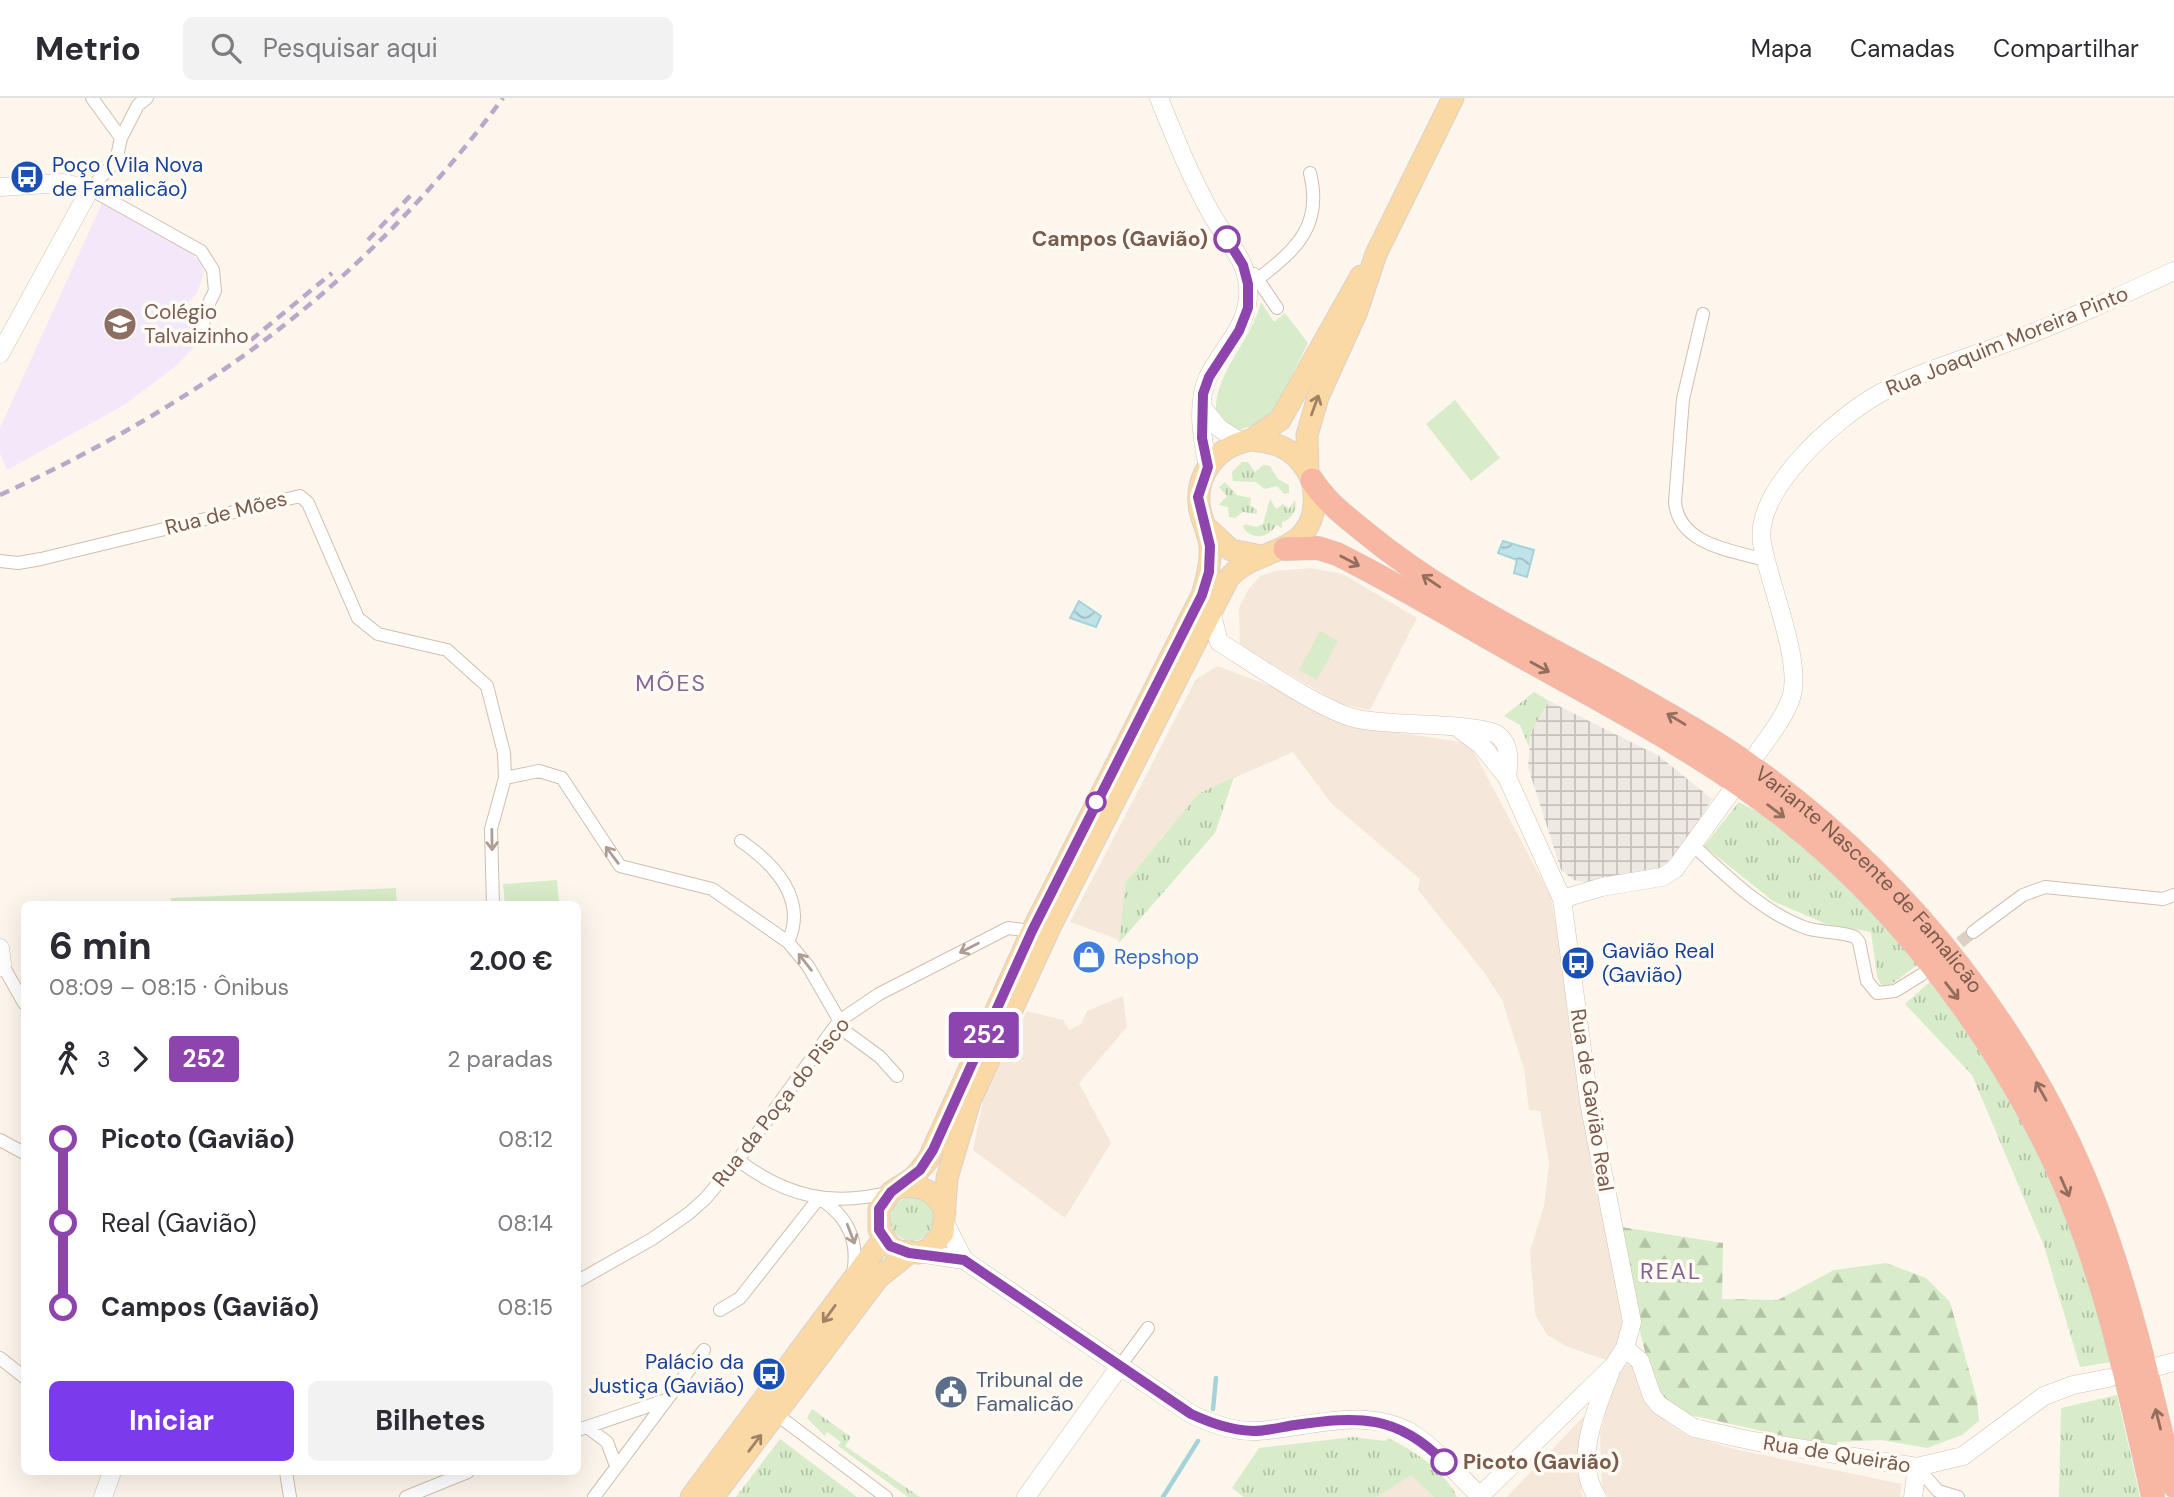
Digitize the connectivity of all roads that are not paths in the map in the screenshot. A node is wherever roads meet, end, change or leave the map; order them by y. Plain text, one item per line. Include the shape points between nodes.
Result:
1 (92, 98) edge
2 (147, 98) edge
3 (1159, 98) edge
4 (1453, 98) edge
5 (121, 138) junction
6 (1310, 173) dead end
7 (0, 187) edge
8 (90, 189) junction
9 (1377, 254) junction
10 (2174, 271) edge
11 (1254, 281) junction
12 (1278, 308) dead end
13 (1703, 314) dead end
14 (203, 336) dead end
15 (0, 354) edge
16 (1202, 407) junction
17 (1246, 441) junction
18 (1208, 467) junction
19 (1310, 476) junction
20 (1206, 527) junction
21 (1274, 552) junction
22 (1765, 560) junction
23 (0, 561) edge
24 (1211, 611) junction
25 (1219, 642) junction
26 (1191, 652) junction
27 (1758, 752) dead end
28 (505, 778) junction
29 (1730, 793) dead end
30 (741, 841) dead end
31 (1695, 847) junction
32 (2174, 895) edge
33 (1562, 899) junction
34 (494, 901) edge
35 (1032, 931) junction
36 (1973, 932) tunnel mouth
37 (788, 942) junction
38 (1, 960) edge
39 (1921, 975) dead end
40 (21, 997) edge
41 (839, 1021) junction
42 (897, 1076) dead end
43 (0, 1140) edge
44 (21, 1151) edge
45 (738, 1160) junction
46 (896, 1189) junction
47 (819, 1198) junction
48 (945, 1218) junction
49 (883, 1239) junction
50 (914, 1253) junction
51 (964, 1260) junction
52 (581, 1279) edge
53 (852, 1283) junction
54 (720, 1310) dead end
55 (1148, 1328) dead end
56 (1625, 1348) junction
57 (704, 1350) dead end
58 (0, 1358) edge
59 (1614, 1365) junction
60 (1120, 1366) junction
61 (21, 1375) edge
62 (2109, 1378) dead end
63 (1580, 1399) junction
64 (664, 1401) junction
65 (776, 1414) junction
66 (582, 1429) edge
67 (1591, 1430) junction
68 (616, 1466) junction
69 (1917, 1467) junction
70 (112, 1475) edge
71 (286, 1475) edge
72 (461, 1475) edge
73 (2174, 1486) edge
74 (103, 1497) edge
75 (290, 1497) edge
76 (406, 1497) edge
77 (594, 1497) edge
78 (691, 1497) edge
79 (713, 1497) edge
80 (886, 1497) edge
81 (1026, 1497) edge
82 (1480, 1497) edge
83 (1597, 1497) edge
84 (1913, 1497) edge
85 (1958, 1497) edge
86 (2153, 1497) edge

1 - 5 street
2 - 5 street via 138,104
3 - 11 street via 1190,172
4 - 9 main road
5 - 8 street via 116,161
6 - 11 street via 1316,194 1308,230 1292,253
7 - 8 street via 63,183
8 - 14 street via 201,251 213,270 215,291 204,313
8 - 15 street
9 - 17 main road via 1343,304 1280,420
19 -> 9 main road via 1306,453 1311,417
10 - 22 street, Rua Joaquim Moreira Pinto via 2088,311 1890,388 1858,407 1788,474 1770,500 1761,526
11 - 12 street
11 - 16 street via 1244,322 1209,377
13 - 22 street via 1683,399 1677,518 1698,539
16 - 17 street via 1219,428
16 - 18 street
17 - 18 main road via 1217,456
17 - 19 main road via 1284,447
18 - 20 main road via 1198,497
19 - 21 main road via 1315,495 1308,526
73 -> 19 highway, Variante Nascente de Famalicão via 2129,1308 2094,1201 2017,1047 1942,943 1887,881 1761,773 1678,720 1433,583 1324,498
20 - 21 main road via 1231,550 1247,555
20 - 35 main road via 1209,572 1202,595
21 - 24 main road via 1235,570
21 -> 86 highway, Variante Nascente de Famalicão via 1318,548 1337,554 1666,737 1777,812 1871,896 1965,1009 2042,1135 2087,1243 2131,1398
22 - 27 street, Rua Joaquim Moreira Pinto via 1794,684 1783,714
23 - 28 street, Rua de Mões via 41,559 300,496 308,503 358,618 378,634 447,650 487,686 504,753
24 - 25 street
24 - 26 main road
25 - 26 street
25 - 33 street, Rua de Gavião Real via 1340,713 1393,725 1458,728 1507,750 1507,777
26 - 48 main road via 1052,923 970,1101 950,1167
28 -> 34 street via 492,829
37 -> 28 street via 712,889 620,866 562,778 539,771
29 - 31 street
30 - 37 street via 788,887 795,917
31 - 33 street via 1662,877
31 - 39 street via 1746,893 1782,915 1807,928 1855,937 1867,981 1877,993 1895,991
32 - 36 street via 2163,899 2045,887 2023,895
33 - 56 street, Rua de Gavião Real via 1589,1102 1632,1322
35 -> 41 street, Rua da Poça do Pisco via 1008,928 879,993
35 - 46 main road via 933,1150 920,1170
41 -> 37 street via 815,976
38 - 40 street
41 - 42 street
41 - 45 street, Rua da Poça do Pisco
43 - 44 street
45 - 47 street via 774,1185
45 - 52 street, Rua da Poça do Pisco via 688,1214
46 - 47 street via 853,1201
46 - 48 main road via 912,1185 933,1193
46 - 49 main road via 879,1209
47 -> 53 street via 839,1215 854,1237
47 - 54 street via 740,1298
48 - 50 main road via 937,1242
48 - 51 street
49 - 50 main road via 899,1251
49 - 53 main road
50 - 51 street
50 - 65 main road via 878,1278
51 - 60 street
53 -> 78 main road
55 - 60 street
56 - 59 street
56 - 69 street, Rua de Queirão via 1640,1361 1659,1405 1694,1428
57 - 64 street
58 - 61 street
59 - 63 street
59 - 67 street
60 - 81 street
60 - 82 street via 1191,1414 1238,1430 1352,1419 1389,1423 1429,1447
62 - 69 street, Rua de Queirão via 2044,1396 1963,1456
63 - 67 street
63 - 82 street
64 - 66 street
64 - 68 street
79 -> 65 main road
65 - 80 street
66 - 68 street via 607,1442
67 - 83 street via 1587,1472
68 - 77 street
69 - 84 street
69 - 85 street via 1938,1491
70 - 74 street
71 - 75 street
72 - 76 street

